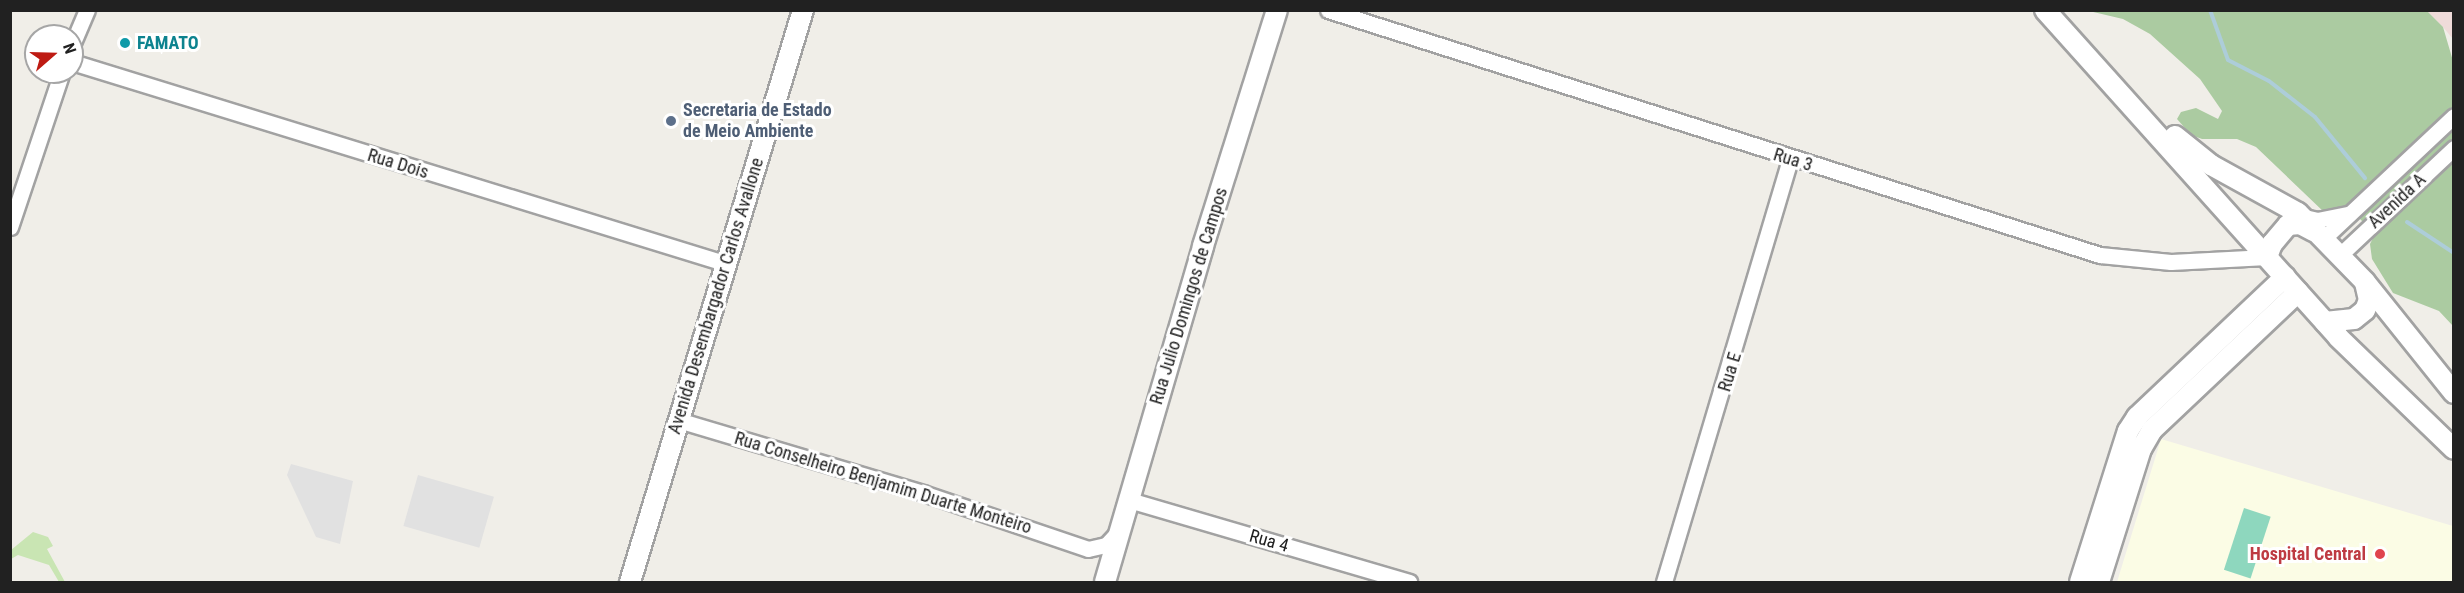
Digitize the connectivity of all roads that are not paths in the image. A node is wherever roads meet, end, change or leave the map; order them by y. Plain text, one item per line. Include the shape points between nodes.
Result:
1 (87, 10) edge
2 (803, 10) edge
3 (1277, 10) edge
4 (1328, 10) edge
5 (2045, 10) edge
6 (2058, 10) edge
7 (81, 24) edge
8 (84, 66) edge
9 (58, 84) edge
10 (2454, 116) edge
11 (2454, 148) edge
12 (1790, 159) junction
13 (2349, 214) junction
14 (2300, 216) junction
15 (10, 227) edge
16 (2323, 236) junction
17 (2341, 254) junction
18 (2267, 257) junction
19 (724, 263) junction
20 (2366, 282) junction
21 (2291, 284) junction
22 (2325, 322) junction
23 (2454, 393) edge
24 (678, 420) junction
25 (2454, 449) edge
26 (1129, 500) junction
27 (1120, 530) junction
28 (1088, 549) junction
29 (1106, 581) edge
30 (630, 582) edge
31 (1409, 582) edge
32 (1664, 582) edge
33 (2080, 582) edge
34 (2099, 582) edge

1 - 7 street
2 - 19 street, Avenida Desembargador Carlos Avallone
3 - 26 street, Rua Julio Domingos de Campos
4 - 12 street, Rua 3
5 - 18 street
6 - 14 street via 2187,147
8 - 19 street, Rua Dois
9 - 15 street
10 - 13 street, Avenida A
11 - 17 street, Avenida A
12 - 18 street, Rua 3 via 2100,255 2171,262
12 - 32 street, Rua E
13 - 14 street, Avenida A via 2317,220
13 - 16 street, Avenida A
14 - 16 street
16 - 17 street
16 - 18 street via 2300,224 2288,225 2272,243
17 - 20 street
18 - 21 street
19 - 24 street, Avenida Desembargador Carlos Avallone
20 - 22 street via 2369,300 2365,310 2354,319
20 - 23 street
21 - 22 street
21 - 33 street via 2163,390 2133,424
21 - 34 street via 2152,430 2141,448
22 - 25 street
24 - 28 street, Rua Conselheiro Benjamim Duarte Monteiro via 923,493
24 - 30 street, Avenida Desembargador Carlos Avallone
26 - 27 street, Rua Julio Domingos de Campos
26 - 31 street, Rua 4
27 - 28 street via 1106,545
27 - 29 street, Rua Julio Domingos de Campos
28 - 29 street via 1098,560

